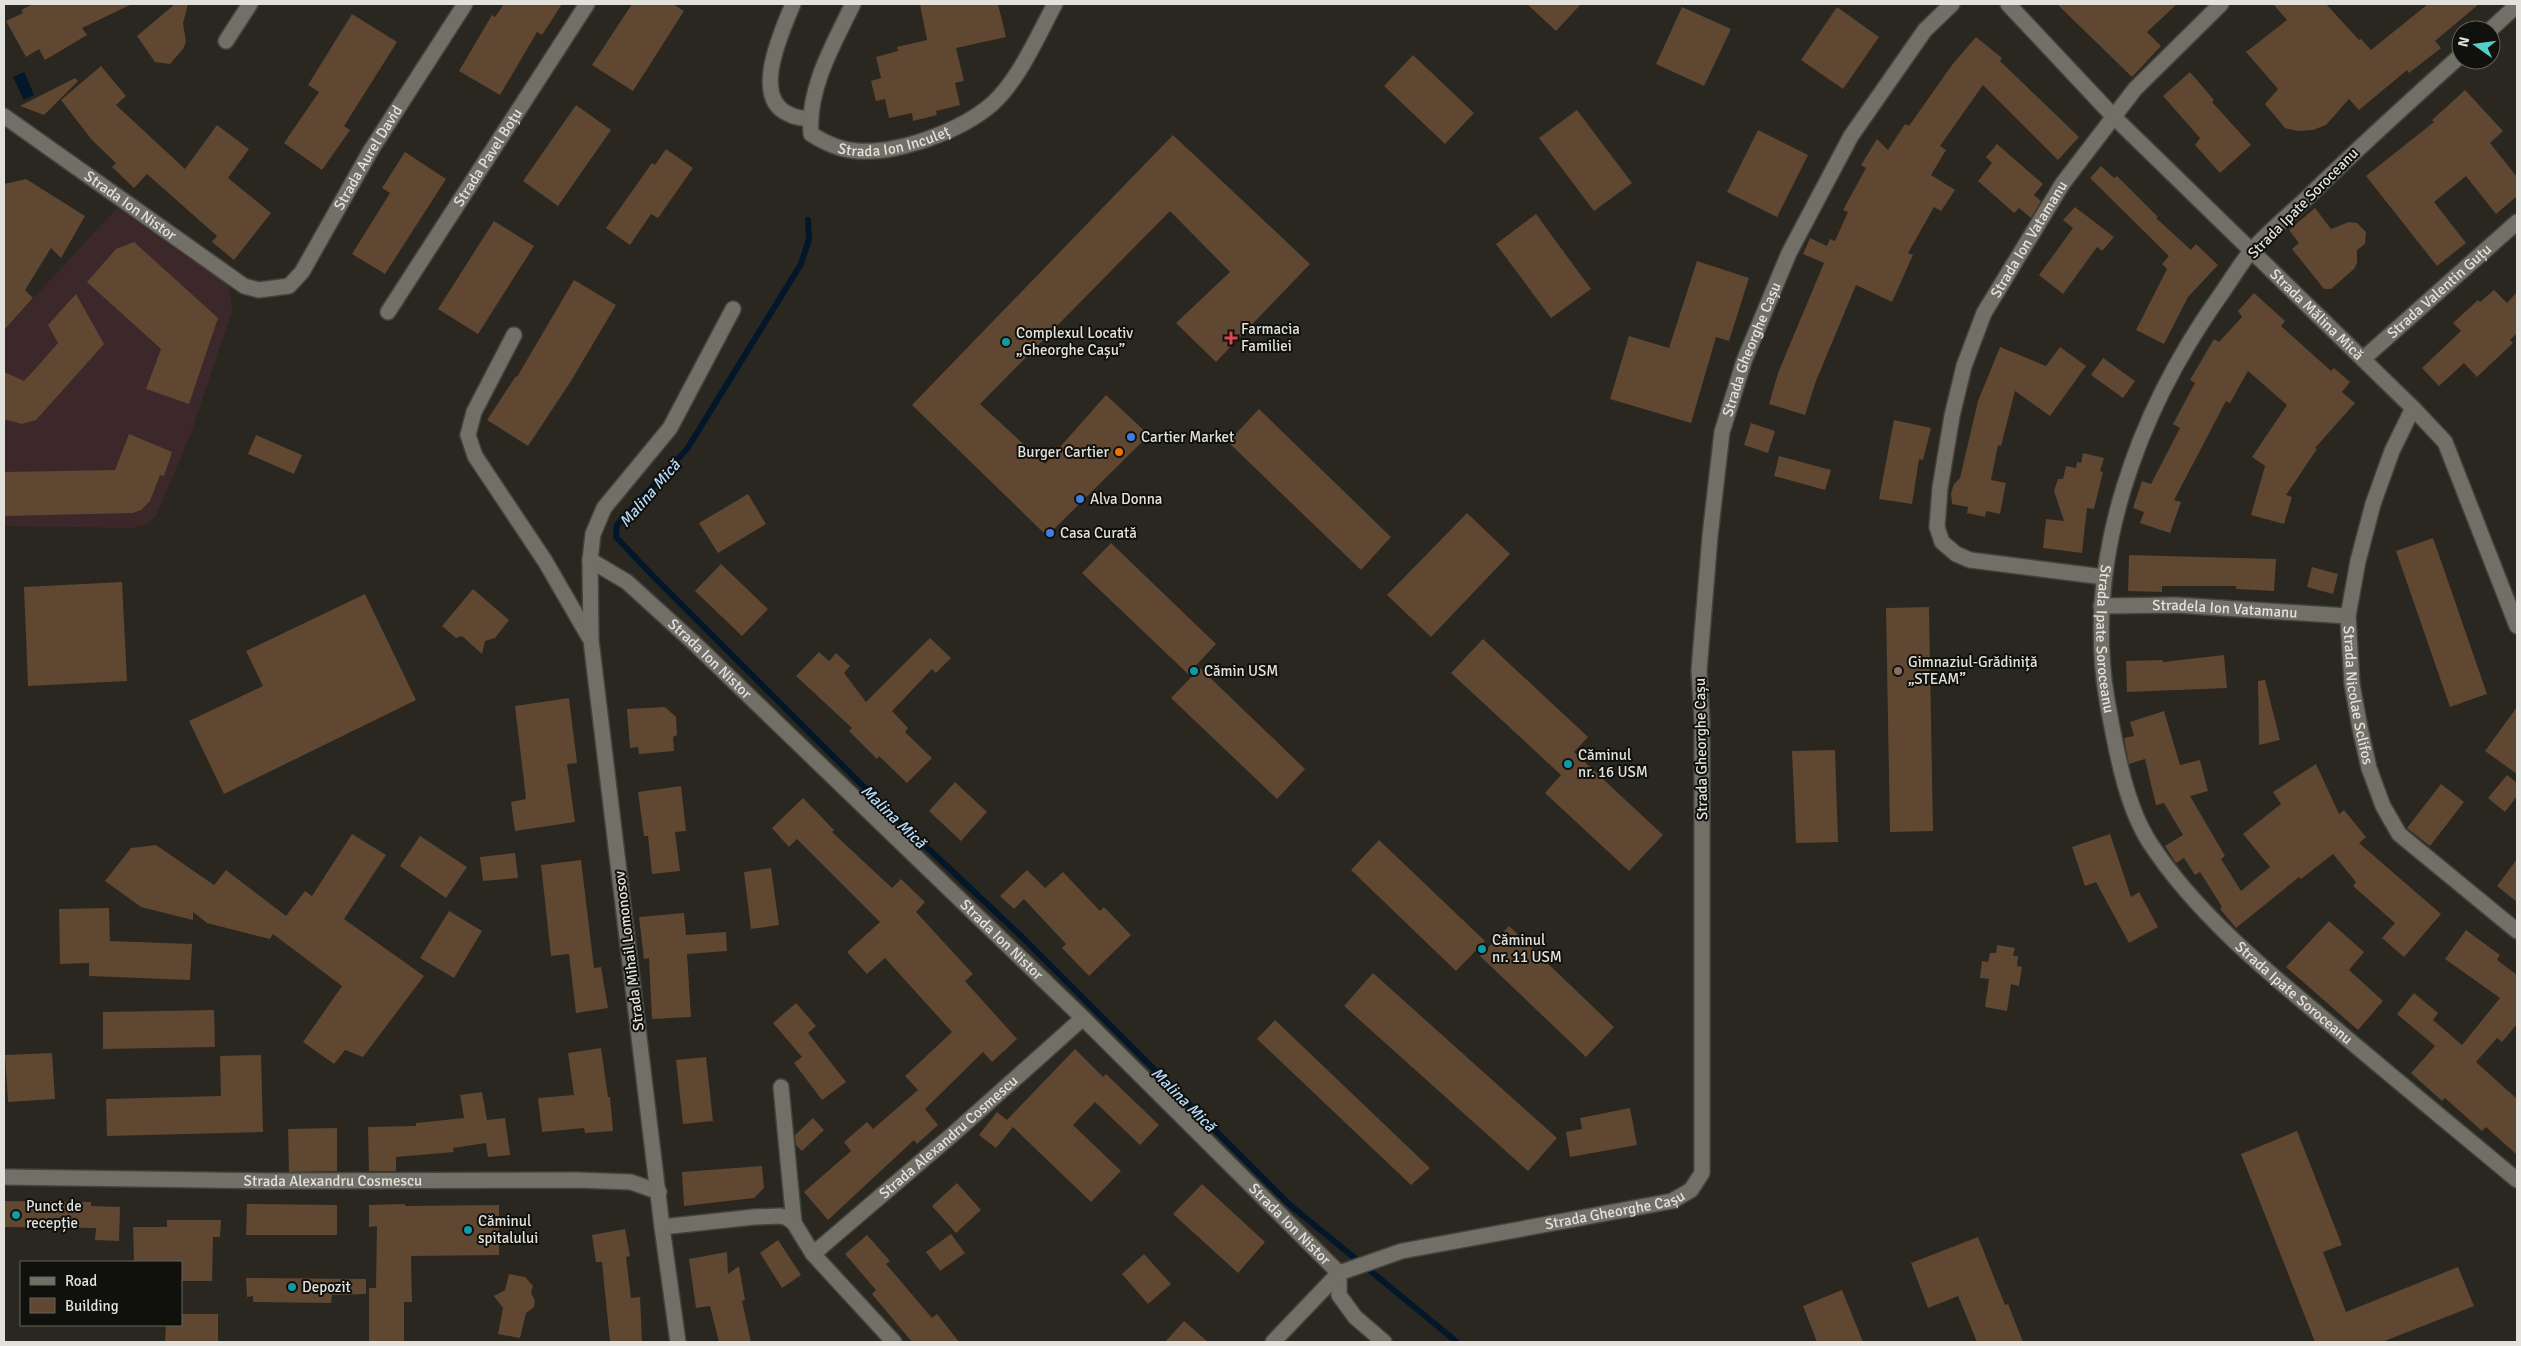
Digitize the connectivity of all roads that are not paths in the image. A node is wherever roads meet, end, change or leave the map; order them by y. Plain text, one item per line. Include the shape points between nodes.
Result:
1 (250, 4) edge
2 (466, 4) edge
3 (587, 4) edge
4 (793, 4) edge
5 (853, 4) edge
6 (1055, 4) edge
7 (1952, 4) edge
8 (2008, 4) edge
9 (2221, 4) edge
10 (2517, 5) edge
11 (2501, 20) edge
12 (226, 41) dead end
13 (2451, 65) edge
14 (4, 116) edge
15 (2114, 117) junction
16 (810, 119) junction
17 (2517, 222) edge
18 (2252, 251) junction
19 (259, 290) joint
20 (733, 309) dead end
21 (388, 312) dead end
22 (514, 335) dead end
23 (2363, 359) junction
24 (2413, 408) junction
25 (590, 560) junction
26 (2104, 577) junction
27 (2101, 606) junction
28 (2348, 616) junction
29 (2517, 626) edge
30 (592, 640) junction
31 (2517, 931) edge
32 (1083, 1018) junction
33 (781, 1087) dead end
34 (4, 1177) edge
35 (2517, 1180) edge
36 (658, 1192) junction
37 (794, 1223) junction
38 (662, 1227) junction
39 (813, 1254) junction
40 (1339, 1273) junction
41 (678, 1342) edge
42 (894, 1342) edge
43 (1273, 1342) edge
44 (1384, 1342) edge

1 - 12 street
2 - 19 street, Strada Aurel David via 371,150 302,272 289,286
3 - 21 street, Strada Pavel Boțu
4 - 16 street via 770,67 769,84 774,102 789,115
5 - 16 street via 828,57
6 - 16 street, Strada Ion Inculeț via 1006,88 992,104 944,132 896,147 858,151 824,142 811,134
7 - 40 street, Strada Gheorghe Cașu via 1925,30 1851,136 1789,253 1744,361 1722,432 1699,671 1703,809 1702,1173 1691,1190 1672,1202 1402,1250
8 - 15 street, Strada Mălina Mică
9 - 15 street, Strada Ion Vatamanu via 2135,89
10 - 11 street
13 - 18 street, Strada Ipate Soroceanu via 2373,134
14 - 19 street, Strada Ion Nistor via 244,286
15 - 18 street, Strada Mălina Mică
15 - 26 street, Strada Ion Vatamanu via 2063,183 1984,313 1964,366 1952,416 1937,526 1942,542 1956,554 1970,560
17 - 23 street, Strada Valentin Guțu
18 - 23 street, Strada Mălina Mică
18 - 26 street, Strada Ipate Soroceanu via 2207,314 2148,418 2118,511
20 - 25 street, Strada Mihail Lomonosov via 670,428 604,508 593,534
22 - 30 street via 474,412 468,435 475,456 545,561
23 - 24 street, Strada Mălina Mică
24 - 28 street, Strada Nicolae Sclifos via 2392,450 2373,504
24 - 29 street, Strada Mălina Mică via 2445,442
25 - 30 street, Strada Mihail Lomonosov
25 - 32 street, Strada Ion Nistor via 627,582 693,642
26 - 27 street, Strada Ipate Soroceanu
27 - 28 street, Stradela Ion Vatamanu via 2176,606
27 - 35 street, Strada Ipate Soroceanu via 2102,670 2125,784 2147,838 2165,865 2200,905 2268,972
28 - 31 street, Strada Nicolae Sclifos via 2352,684 2360,728 2369,768 2383,806 2399,834
30 - 36 street, Strada Mihail Lomonosov
32 - 39 street, Strada Alexandru Cosmescu
32 - 40 street, Strada Ion Nistor
33 - 37 street
34 - 36 street, Strada Alexandru Cosmescu via 270,1181 576,1180 631,1182
36 - 38 street, Strada Mihail Lomonosov
37 - 38 street via 781,1216
37 - 39 street
38 - 41 street, Strada Mihail Lomonosov
39 - 42 street
40 - 43 street
40 - 44 street, Strada Ion Nistor via 1340,1295 1355,1317

